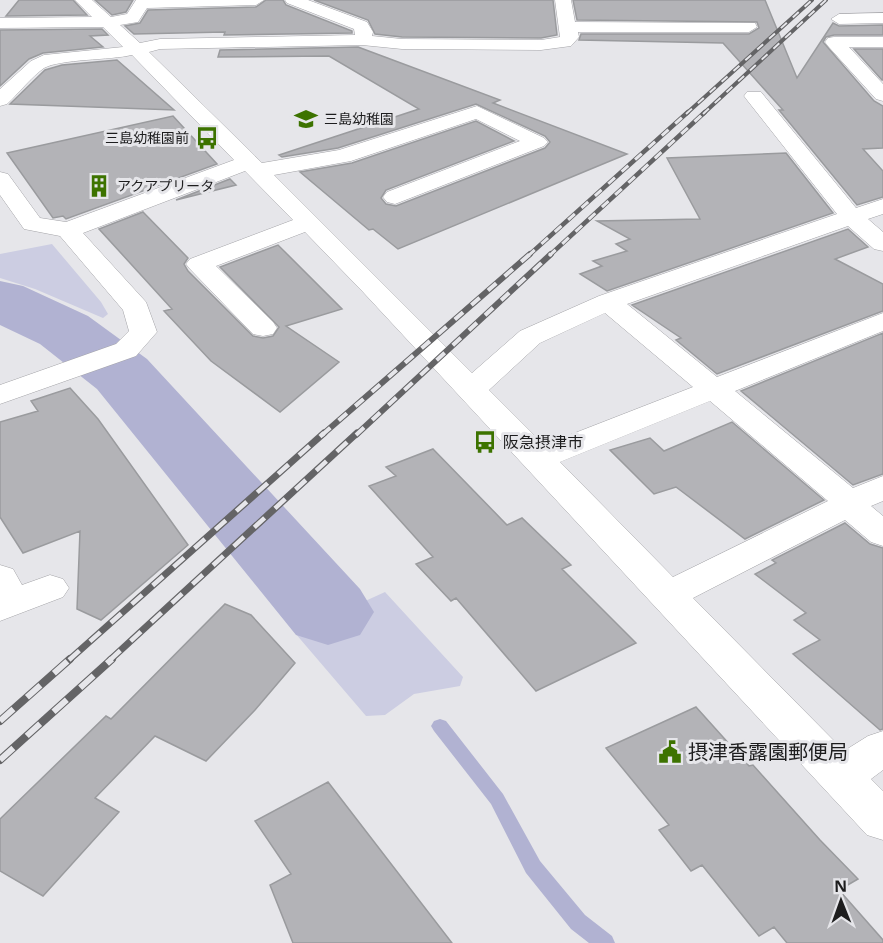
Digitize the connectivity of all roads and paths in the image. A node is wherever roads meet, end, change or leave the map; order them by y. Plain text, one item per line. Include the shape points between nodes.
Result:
1 (82, 0) edge
2 (256, 0) edge
3 (293, 0) edge
4 (562, 0) edge
5 (143, 1) edge
6 (883, 18) edge
7 (840, 19) dead end
8 (108, 22) junction
9 (0, 23) edge
10 (569, 27) junction
11 (749, 27) dead end
12 (362, 40) junction
13 (883, 42) edge
14 (136, 49) junction
15 (5, 91) edge
16 (883, 95) edge
17 (754, 96) dead end
18 (253, 167) junction
19 (0, 179) edge
20 (395, 197) dead end
21 (883, 206) edge
22 (852, 218) junction
23 (308, 223) junction
24 (68, 230) junction
25 (883, 244) edge
26 (608, 302) junction
27 (883, 321) edge
28 (263, 328) dead end
29 (713, 389) junction
30 (471, 390) junction
31 (0, 395) edge
32 (536, 460) junction
33 (883, 487) edge
34 (848, 505) junction
35 (883, 534) edge
36 (50, 588) dead end
37 (4, 596) edge
38 (666, 596) junction
39 (883, 748) edge
40 (840, 776) junction
41 (883, 821) edge

1 - 8 street
2 - 5 street
3 - 12 street via 361,26
4 - 10 street
5 - 8 street via 132,18
6 - 7 street
8 - 9 street
8 - 14 street
10 - 11 street
10 - 12 street via 570,37 565,42 541,45
12 - 14 street via 160,44
13 - 16 street via 834,42
14 - 15 street via 51,59 37,65
14 - 18 street
17 - 22 street
18 - 20 street via 343,156 477,112 537,142
18 - 23 street
18 - 24 street
19 - 24 street via 32,224
21 - 22 street
22 - 25 street
22 - 26 street
23 - 28 street via 199,264
23 - 30 street
24 - 31 street via 136,308 143,332 126,350
26 - 29 street
26 - 30 street via 530,337
27 - 29 street
29 - 32 street
29 - 34 street via 838,491
30 - 32 street
32 - 38 street
33 - 34 street
34 - 35 street
34 - 38 street
36 - 37 street
38 - 40 street
39 - 40 street
40 - 41 street

